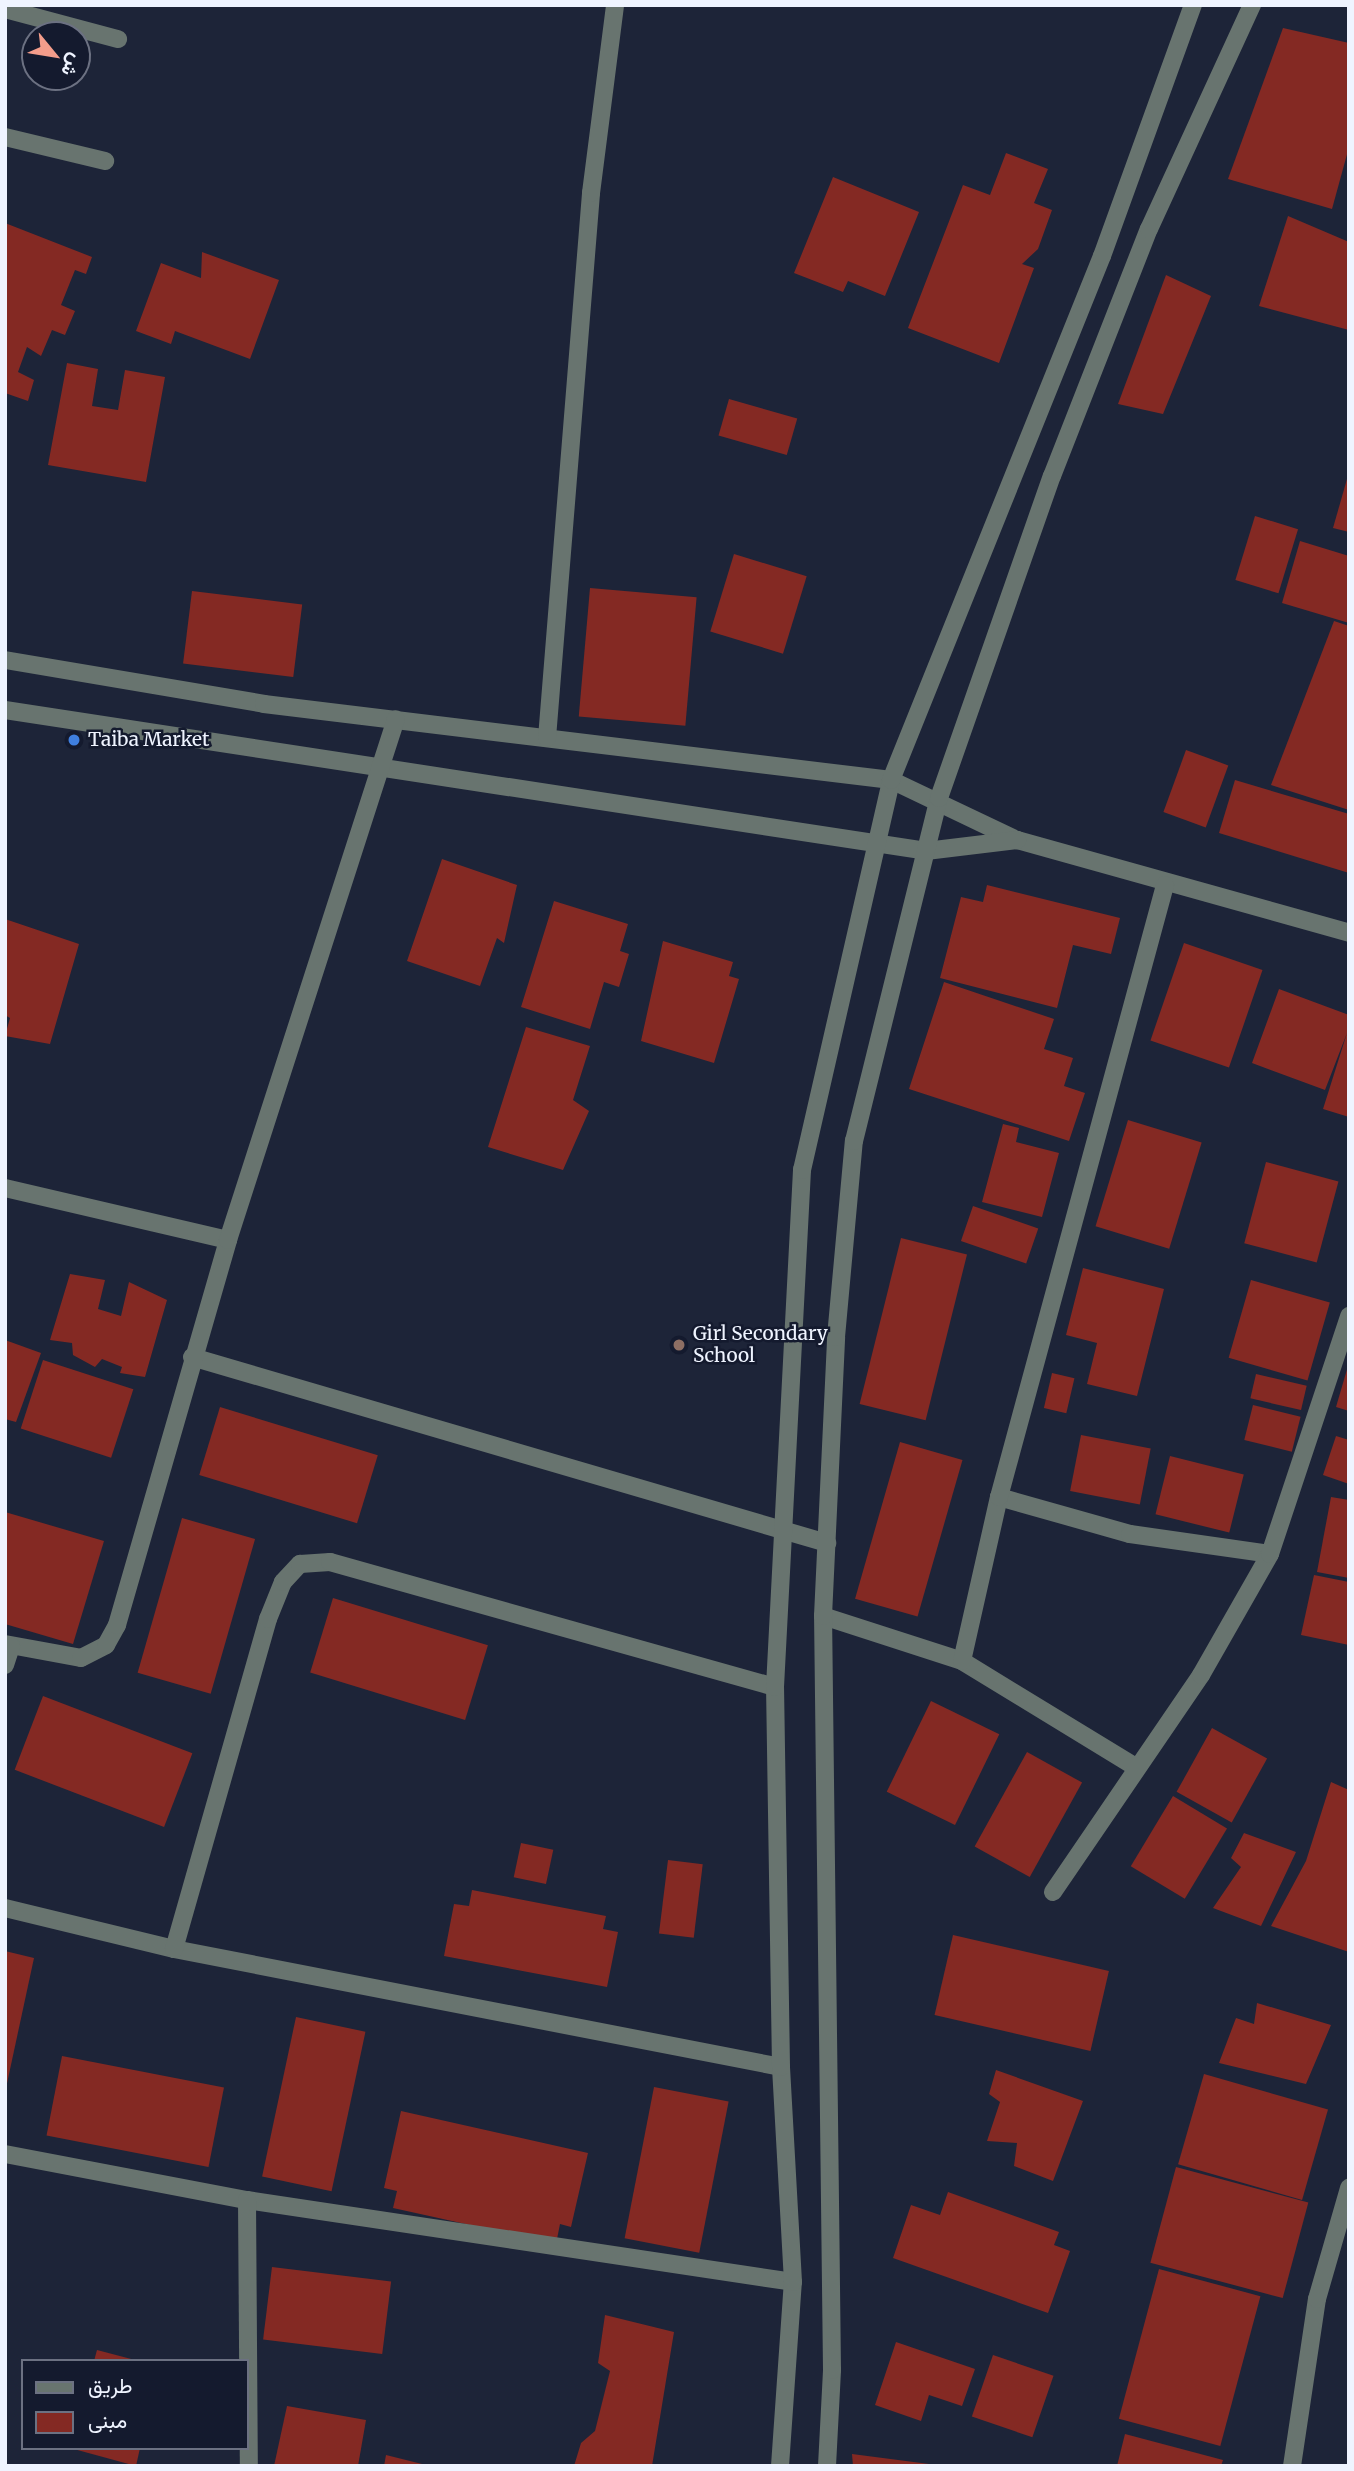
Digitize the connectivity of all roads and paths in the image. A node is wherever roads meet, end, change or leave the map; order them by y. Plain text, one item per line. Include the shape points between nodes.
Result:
1 (615, 5) edge
2 (1193, 5) edge
3 (1252, 5) edge
4 (5, 9) edge
5 (118, 39) dead end
6 (5, 137) edge
7 (105, 161) dead end
8 (5, 660) edge
9 (5, 710) edge
10 (396, 719) junction
11 (547, 738) junction
12 (381, 766) junction
13 (891, 780) junction
14 (939, 798) junction
15 (1017, 839) junction
16 (875, 840) junction
17 (926, 850) junction
18 (1165, 885) junction
19 (1349, 933) edge
20 (5, 1188) edge
21 (228, 1240) junction
22 (1349, 1316) edge
23 (192, 1357) junction
24 (999, 1497) junction
25 (780, 1525) junction
26 (827, 1543) junction
27 (1270, 1554) junction
28 (823, 1616) junction
29 (8, 1645) edge
30 (962, 1661) junction
31 (5, 1665) edge
32 (775, 1687) junction
33 (1135, 1766) junction
34 (1053, 1892) dead end
35 (5, 1908) edge
36 (174, 1949) junction
37 (780, 2067) junction
38 (5, 2154) edge
39 (1349, 2188) edge
40 (247, 2200) junction
41 (793, 2282) junction
42 (250, 2466) edge
43 (780, 2466) edge
44 (827, 2466) edge
45 (1292, 2466) edge

1 - 11 street via 591,194
2 - 13 street via 1102,256
3 - 14 street via 1139,255 1052,476
4 - 5 street
6 - 7 street
8 - 10 street
9 - 12 street
10 - 11 street
10 - 12 street
11 - 13 street
12 - 16 street
12 - 21 street
13 - 14 street
13 - 16 street
14 - 15 street
14 - 17 street
15 - 17 street
15 - 18 street
16 - 17 street
16 - 25 street via 802,1170
17 - 26 street via 854,1141
18 - 19 street
18 - 24 street
20 - 21 street
21 - 23 street
22 - 27 street
23 - 25 street
23 - 29 street via 106,1645 80,1658
24 - 27 street via 1130,1534
24 - 30 street
25 - 26 street
25 - 32 street
26 - 28 street
27 - 33 street via 1201,1675
28 - 30 street
28 - 44 street via 832,2370
29 - 31 street
30 - 33 street
32 - 36 street via 330,1562 300,1564 283,1582 268,1619
32 - 37 street
33 - 34 street
35 - 36 street
36 - 37 street
37 - 41 street
38 - 40 street
39 - 45 street via 1317,2299
40 - 41 street
40 - 42 street
41 - 43 street

